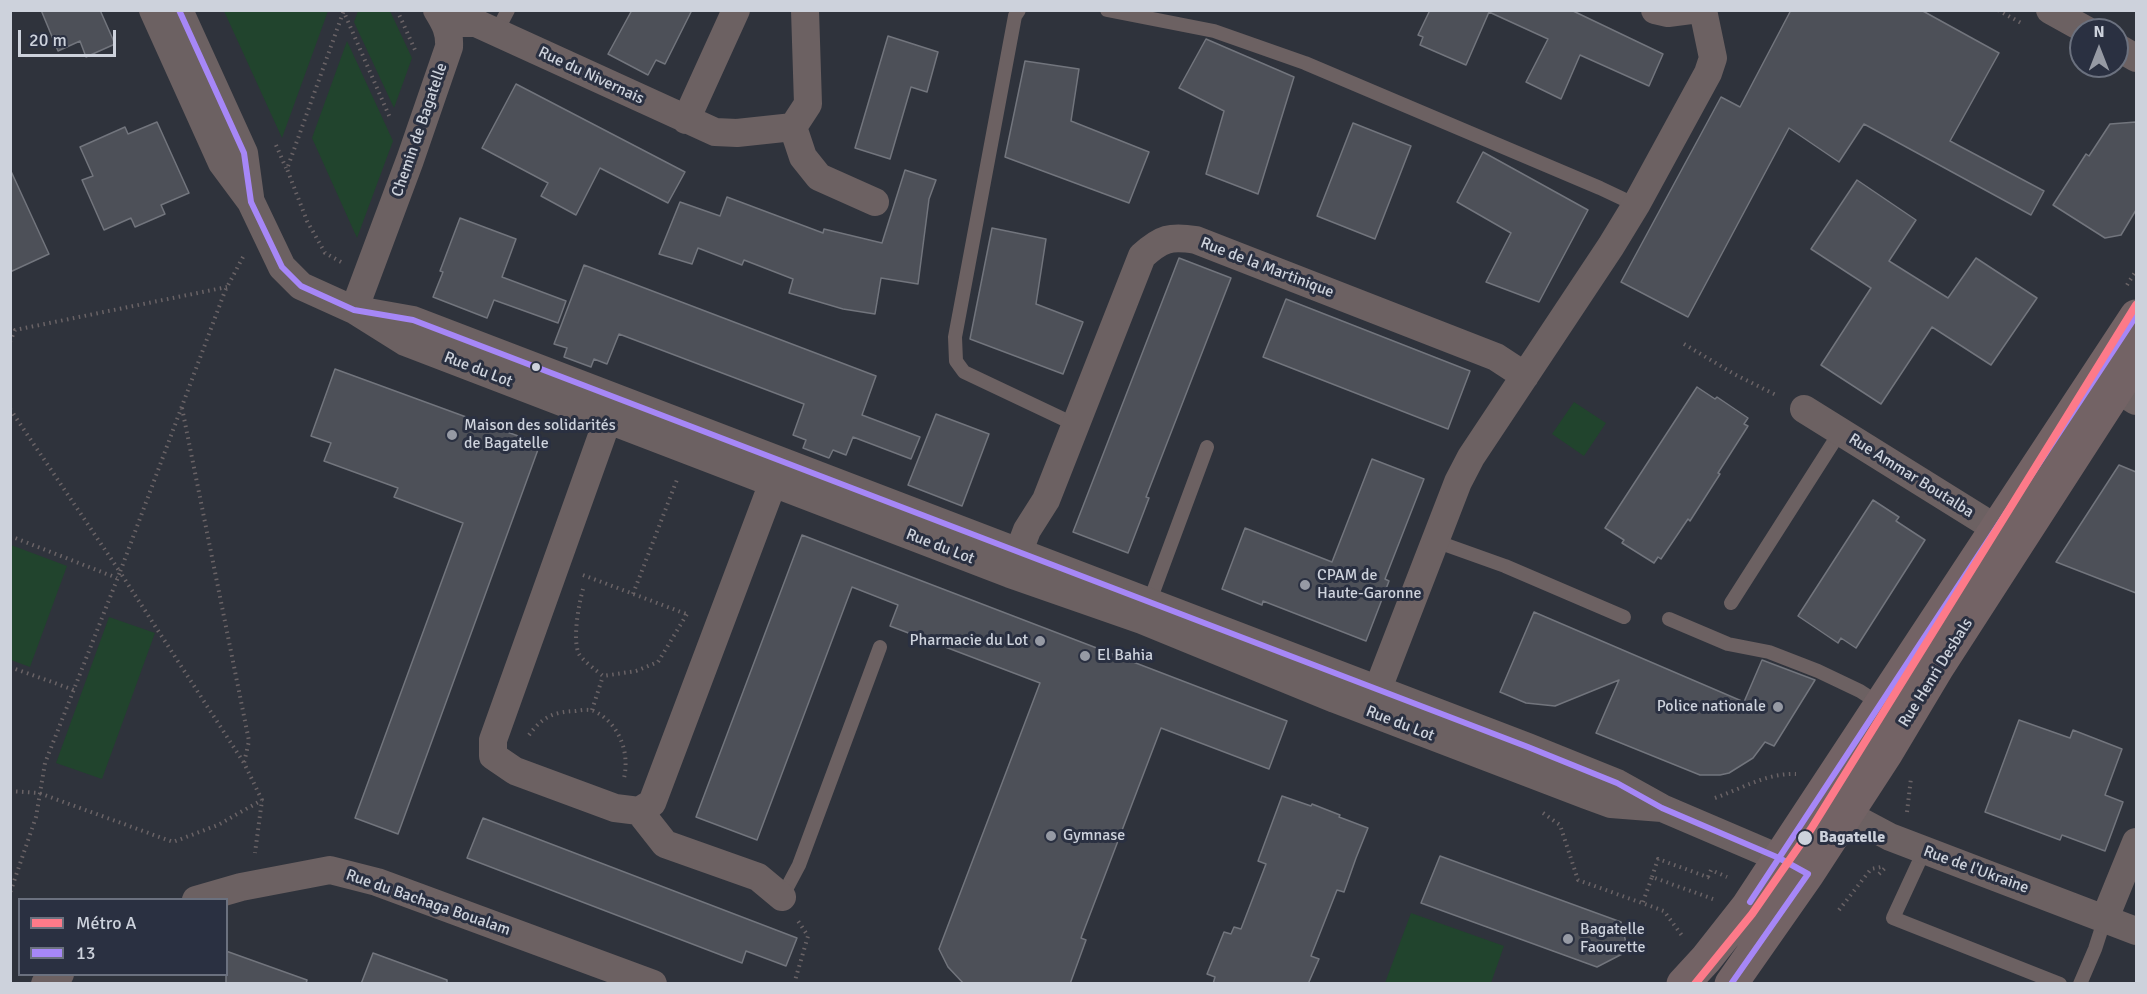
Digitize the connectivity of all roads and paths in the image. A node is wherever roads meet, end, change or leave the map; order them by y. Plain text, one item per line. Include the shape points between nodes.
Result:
1 (153, 10) edge
2 (179, 10) edge
3 (397, 10) edge
4 (736, 10) edge
5 (805, 10) edge
6 (1019, 10) edge
7 (1107, 10) edge
8 (1655, 10) edge
9 (1691, 10) edge
10 (1703, 10) edge
11 (2050, 10) edge
12 (344, 11) edge
13 (441, 17) edge
14 (2069, 21) edge
15 (502, 22) edge
16 (417, 54) dead end
17 (397, 114) dead end
18 (686, 120) junction
19 (793, 127) junction
20 (251, 202) junction
21 (875, 202) dead end
22 (1636, 205) junction
23 (247, 248) dead end
24 (348, 266) dead end
25 (227, 287) junction
26 (354, 310) junction
27 (2136, 316) edge
28 (10, 342) edge
29 (1684, 344) dead end
30 (2136, 360) edge
31 (1525, 376) junction
32 (2117, 389) edge
33 (182, 408) junction
34 (612, 408) junction
35 (10, 409) edge
36 (1804, 409) joint
37 (1076, 424) junction
38 (1840, 432) junction
39 (1207, 447) dead end
40 (777, 471) junction
41 (680, 472) dead end
42 (10, 536) edge
43 (2008, 536) junction
44 (1435, 541) junction
45 (1014, 562) junction
46 (555, 565) junction
47 (120, 572) junction
48 (117, 578) junction
49 (583, 588) dead end
50 (633, 594) junction
51 (1731, 603) dead end
52 (1146, 611) junction
53 (687, 614) junction
54 (695, 617) dead end
55 (1624, 617) dead end
56 (1669, 619) dead end
57 (880, 647) dead end
58 (10, 667) edge
59 (603, 676) junction
60 (74, 690) junction
61 (1373, 700) junction
62 (1882, 705) junction
63 (592, 710) junction
64 (525, 744) dead end
65 (244, 763) junction
66 (624, 779) dead end
67 (10, 791) edge
68 (39, 793) junction
69 (262, 800) junction
70 (1833, 807) junction
71 (639, 811) junction
72 (2136, 842) edge
73 (1924, 851) junction
74 (255, 856) dead end
75 (1779, 858) junction
76 (1871, 868) dead end
77 (1808, 874) junction
78 (1652, 877) junction
79 (1731, 879) dead end
80 (10, 893) edge
81 (782, 897) junction
82 (203, 898) edge
83 (1716, 900) dead end
84 (1643, 902) dead end
85 (1839, 910) dead end
86 (2105, 918) junction
87 (2136, 931) edge
88 (58, 976) edge
89 (45, 984) edge
90 (653, 984) edge
91 (794, 984) edge
92 (1683, 984) edge
93 (1731, 984) edge
94 (2060, 984) edge
95 (2080, 984) edge

1 - 20 street, Rue du Lot via 222,163
2 - 20 street, Rue du Lot via 243,153
3 - 16 path
4 - 18 street
5 - 19 street via 808,104
6 - 37 lane via 1012,27 955,337 956,361 964,372
7 - 22 lane via 1214,31 1305,63
8 - 9 street via 1668,14
10 - 22 street via 1713,58
11 - 14 street
12 - 17 path via 394,124
12 - 24 path via 287,169 307,221 325,253
13 - 15 street, Chemin de Bagatelle via 476,23
13 - 26 street, Chemin de Bagatelle via 450,36 449,47
15 - 18 street, Rue du Nivernais
18 - 19 street, Rue du Nivernais via 715,132
19 - 21 street via 803,158 819,177
20 - 26 street, Rue du Lot via 282,267 301,286
22 - 31 street
23 - 25 path
25 - 28 path via 15,330
25 - 33 path
26 - 34 street, Rue du Lot via 405,342
27 - 32 street, Rue Henri Desbals
29 - 36 path
30 - 32 street, Rue Henri Desbals
31 - 37 street, Rue de la Martinique via 1496,357 1196,240 1177,237 1157,243 1142,256
31 - 44 street via 1471,457
32 - 43 street, Rue Henri Desbals
33 - 47 path
33 - 65 path via 249,741
34 - 40 street, Rue du Lot
34 - 46 street
35 - 47 path
36 - 38 street, Rue Ammar Boutalba
37 - 45 street, Rue de la Martinique via 1046,500 1027,530
38 - 43 street, Rue Ammar Boutalba
38 - 51 lane
39 - 52 lane
40 - 45 street, Rue du Lot
40 - 71 street via 652,803
41 - 50 path
42 - 48 path
43 - 62 street, Rue Henri Desbals
43 - 70 street, Rue Henri Desbals via 1886,754
44 - 55 lane
44 - 61 street
45 - 52 street, Rue du Lot
46 - 50 path
46 - 71 street via 493,740 493,756 515,771 615,808
47 - 48 path
47 - 65 path
48 - 60 path
49 - 59 path via 577,611 579,654
50 - 53 path
52 - 61 street, Rue du Lot
53 - 54 path
53 - 59 path via 658,662
56 - 62 lane via 1728,644 1769,652 1818,670
57 - 81 lane via 799,865
58 - 60 path
59 - 63 path
60 - 68 path via 45,763
61 - 75 street, Rue du Lot via 1611,804 1662,808
62 - 70 street, Rue Henri Desbals
63 - 64 path via 555,712 539,723
63 - 66 path via 610,722 622,741 627,767
65 - 69 path
67 - 68 path
68 - 69 path via 173,842 218,825
68 - 80 path via 36,817
69 - 74 path
70 - 73 street, Rue de l'Ukraine
70 - 75 street, Rue Henri Desbals
70 - 77 street, Rue Henri Desbals
71 - 81 street via 665,844 758,877
72 - 86 street
73 - 86 street, Rue de l'Ukraine
73 - 94 lane via 1893,918
75 - 77 street, Rue du Lot
75 - 92 street, Rue Henri Desbals via 1747,907
76 - 85 path
77 - 93 street, Rue Henri Desbals
78 - 79 path via 1659,859 1710,878 1711,870
78 - 83 path
78 - 84 path
81 - 91 path via 808,936
82 - 90 street, Rue du Bachaga Boualam via 330,870 377,882
86 - 87 street, Rue de l'Ukraine
86 - 95 lane
88 - 89 street

